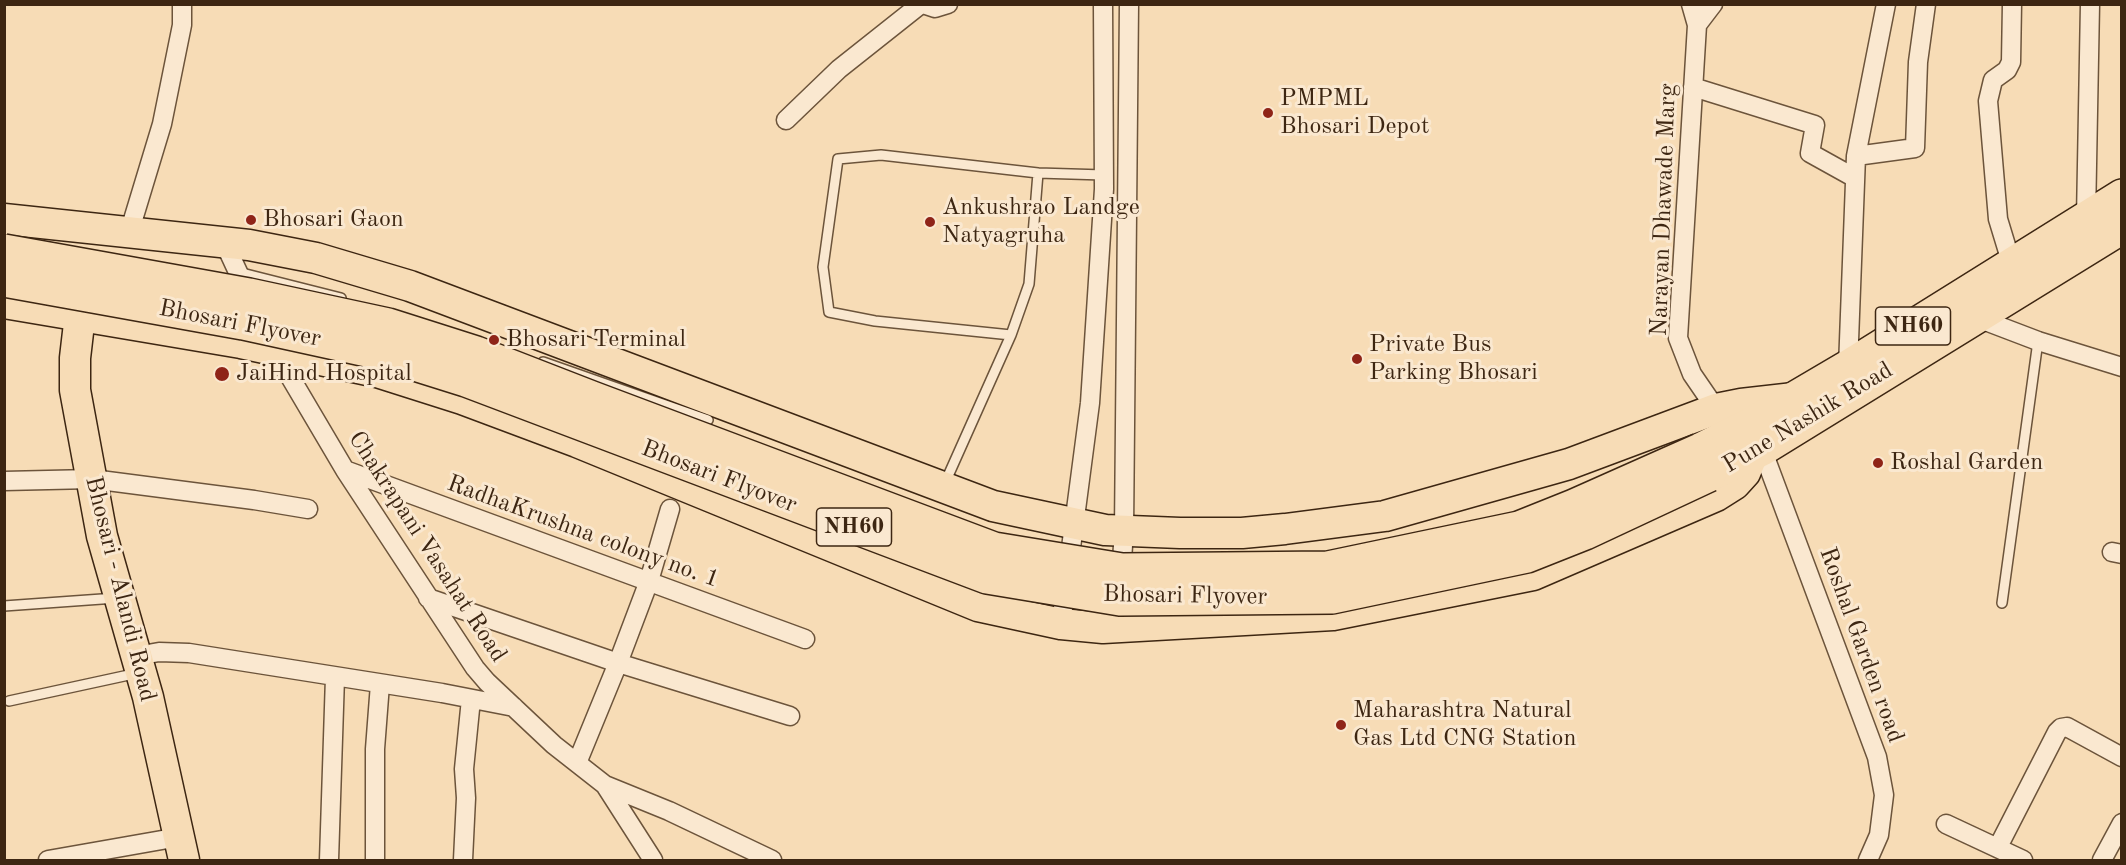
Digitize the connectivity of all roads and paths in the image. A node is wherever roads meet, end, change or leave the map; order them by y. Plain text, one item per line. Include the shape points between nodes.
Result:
1 (183, 4) edge
2 (922, 4) edge
3 (948, 4) edge
4 (1103, 4) edge
5 (1130, 4) edge
6 (1691, 4) edge
7 (1713, 4) edge
8 (1886, 4) edge
9 (1926, 4) edge
10 (2012, 4) edge
11 (2090, 4) edge
12 (1697, 24) junction
13 (1692, 87) junction
14 (786, 120) dead end
15 (1856, 156) junction
16 (1038, 173) junction
17 (1104, 175) junction
18 (1855, 178) junction
19 (2121, 196) edge
20 (2086, 218) junction
21 (4, 219) edge
22 (2121, 227) edge
23 (129, 233) junction
24 (224, 242) junction
25 (4, 251) edge
26 (2012, 265) junction
27 (238, 272) junction
28 (4, 280) edge
29 (354, 302) dead end
30 (4, 303) edge
31 (80, 315) junction
32 (1975, 317) junction
33 (1011, 335) junction
34 (2038, 341) junction
35 (274, 350) junction
36 (534, 359) dead end
37 (1848, 367) junction
38 (2121, 367) edge
39 (1794, 398) junction
40 (1716, 409) junction
41 (712, 411) junction
42 (1758, 452) junction
43 (1705, 463) junction
44 (345, 470) junction
45 (92, 479) junction
46 (4, 481) edge
47 (943, 487) junction
48 (677, 498) junction
49 (308, 509) dead end
50 (1073, 523) junction
51 (1124, 530) junction
52 (649, 581) junction
53 (120, 597) junction
54 (428, 598) junction
55 (2002, 603) dead end
56 (4, 606) edge
57 (1061, 624) junction
58 (1119, 628) junction
59 (805, 639) dead end
60 (618, 663) junction
61 (139, 664) junction
62 (335, 677) junction
63 (380, 684) junction
64 (471, 699) junction
65 (9, 701) dead end
66 (516, 708) junction
67 (790, 717) dead end
68 (2121, 757) edge
69 (577, 763) junction
70 (605, 785) junction
71 (2121, 823) edge
72 (1946, 824) dead end
73 (1998, 847) junction
74 (182, 849) edge
75 (48, 861) edge
76 (329, 861) edge
77 (375, 861) edge
78 (463, 861) edge
79 (653, 861) edge
80 (772, 861) edge
81 (1868, 861) edge
82 (2023, 861) edge
83 (2102, 861) edge

1 - 23 street via 162,124
2 - 3 street via 935,8
2 - 14 street via 839,69
4 - 17 street
5 - 51 street
6 - 12 street, Narayan Dhawade Marg
7 - 12 street
8 - 15 street
9 - 15 street via 1917,62 1915,148
10 - 26 street via 2011,62 1993,80 1988,100 1998,219
11 - 20 street
12 - 13 street, Narayan Dhawade Marg
13 - 18 street via 1815,125 1810,153
13 - 40 street, Narayan Dhawade Marg via 1678,338 1692,374
15 - 18 street
16 - 17 lane
16 - 33 lane via 1029,284
16 - 33 lane via 881,155 838,159 823,267 829,312 875,321
17 - 50 street via 1086,435
18 - 37 street
19 - 20 highway, Pune Nashik Road / NH60
20 - 26 highway, Pune Nashik Road / NH60
21 - 23 main road
22 - 32 highway, Pune Nashik Road / NH60
23 - 24 main road
24 - 27 street, Chakrapani Vasahat Road
24 - 41 main road via 316,258 410,286
25 - 43 highway, Bhosari Flyover / NH60, bridge via 249,295 388,325 476,353 994,549 1122,570 1328,568 1519,528
26 - 37 highway, Pune Nashik Road / NH60
27 - 29 lane
27 - 35 street, Chakrapani Vasahat Road
28 - 43 highway, Bhosari Flyover / NH60, bridge via 380,352 466,380 987,577 1120,599 1332,597 1527,555 1585,533
30 - 31 main road
31 - 35 main road
31 - 45 main road, Bhosari - Alandi Road via 75,390
32 - 34 street
32 - 42 highway, Pune Nashik Road / NH60
33 - 47 lane
34 - 38 street
34 - 55 lane
35 - 44 street, Chakrapani Vasahat Road
35 - 48 main road via 377,372 462,399
36 - 41 lane
37 - 39 highway, Pune Nashik Road / NH60
39 - 40 main road
39 - 43 highway, Pune Nashik Road / NH60 via 1746,427
40 - 51 main road via 1569,464 1385,516 1242,532
41 - 47 main road
41 - 48 main road
42 - 43 highway, Pune Nashik Road / NH60
42 - 58 main road via 1745,473 1716,496 1533,575 1333,615
42 - 81 street, Roshal Garden road via 1877,757 1884,795 1879,835
44 - 52 street, RadhaKrushna colony no. 1
44 - 54 street, Chakrapani Vasahat Road
45 - 46 street
45 - 49 street
45 - 53 main road, Bhosari - Alandi Road via 102,536
47 - 50 main road via 993,506
48 - 52 street
48 - 57 main road via 978,606
50 - 51 main road
50 - 57 street
51 - 58 street
52 - 59 street, RadhaKrushna colony no. 1
52 - 60 street
53 - 56 lane
53 - 61 main road, Bhosari - Alandi Road
54 - 60 street
54 - 66 street, Chakrapani Vasahat Road via 475,668
57 - 58 main road
60 - 67 street
60 - 69 street
61 - 62 street via 159,652 189,653
61 - 65 lane
61 - 74 main road, Bhosari - Alandi Road
62 - 63 street
62 - 76 street
63 - 64 street
63 - 77 street via 375,749
64 - 66 street
64 - 78 street via 464,769
66 - 69 street, Chakrapani Vasahat Road
68 - 73 street via 2061,728
69 - 70 street, Chakrapani Vasahat Road
70 - 79 street, Chakrapani Vasahat Road
70 - 80 street
71 - 83 street
72 - 73 street
73 - 82 street
74 - 75 street

